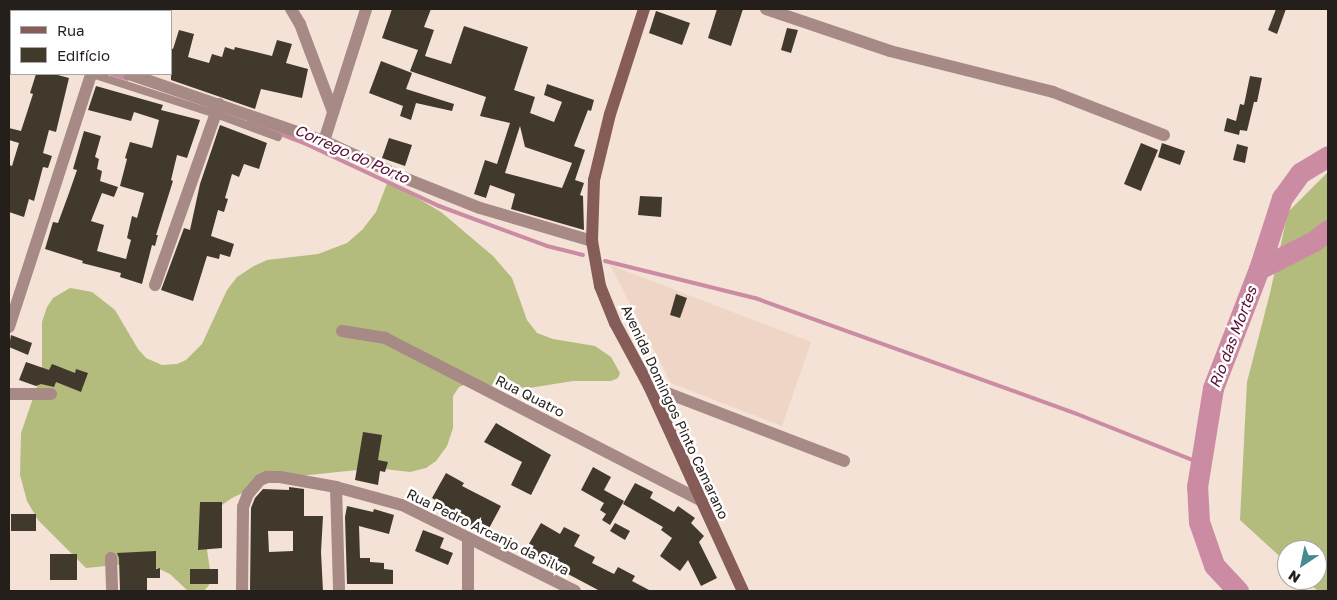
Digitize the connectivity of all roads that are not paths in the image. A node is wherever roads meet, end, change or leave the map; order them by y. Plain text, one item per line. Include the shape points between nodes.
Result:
1 (291, 9) edge
2 (366, 9) edge
3 (644, 9) edge
4 (766, 9) edge
5 (91, 75) edge
6 (95, 75) edge
7 (132, 75) edge
8 (217, 109) junction
9 (333, 112) junction
10 (1164, 135) dead end
11 (278, 137) dead end
12 (324, 141) junction
13 (592, 241) junction
14 (155, 285) dead end
15 (9, 327) edge
16 (342, 331) dead end
17 (649, 386) junction
18 (9, 394) edge
19 (51, 394) dead end
20 (844, 461) dead end
21 (336, 487) junction
22 (700, 500) junction
23 (468, 538) junction
24 (111, 558) dead end
25 (112, 591) edge
26 (242, 591) edge
27 (339, 591) edge
28 (468, 591) edge
29 (576, 591) edge
30 (743, 591) edge

1 - 9 street via 300,24
2 - 9 street
3 - 13 main road, Avenida Domingos Pinto Camarano via 610,114 594,180
4 - 10 street via 890,51 1053,92
5 - 15 street
6 - 8 lane
7 - 8 street
8 - 11 lane
8 - 12 street
8 - 14 street
9 - 12 street
12 - 13 street via 480,208
13 - 17 main road, Avenida Domingos Pinto Camarano via 600,286 614,323
16 - 22 street, Rua Quatro via 385,338
17 - 20 street
17 - 22 main road, Avenida Domingos Pinto Camarano
18 - 19 street
21 - 23 street, Rua Pedro Arcanjo da Silva via 402,505
21 - 26 street, Rua Pedro Arcanjo da Silva via 280,476 267,477 254,486 243,507
21 - 27 street
22 - 30 main road, Avenida Domingos Pinto Camarano
23 - 28 street
23 - 29 street, Rua Pedro Arcanjo da Silva
24 - 25 street

